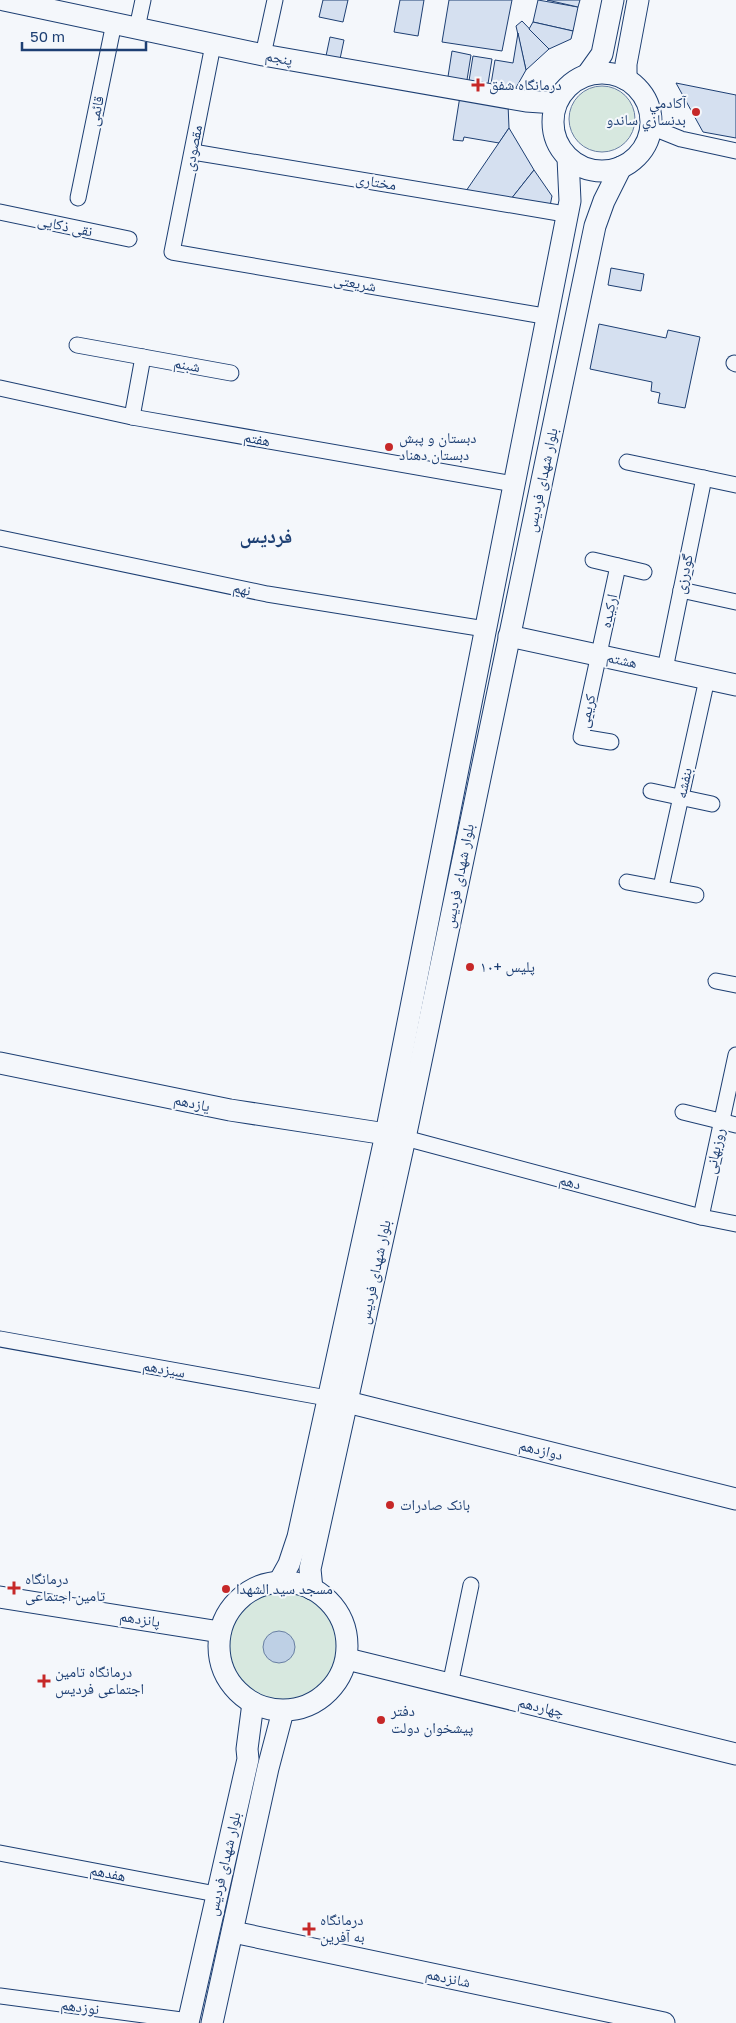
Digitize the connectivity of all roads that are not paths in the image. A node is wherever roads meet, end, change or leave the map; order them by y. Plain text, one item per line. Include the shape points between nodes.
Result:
1 (4, 0) edge
2 (142, 0) edge
3 (275, 0) edge
4 (613, 0) edge
5 (638, 0) edge
6 (114, 23) junction
7 (137, 28) junction
8 (212, 45) junction
9 (263, 55) junction
10 (586, 75) junction
11 (626, 79) junction
12 (556, 103) junction
13 (651, 127) junction
14 (736, 151) edge
15 (193, 152) junction
16 (568, 158) junction
17 (621, 167) junction
18 (78, 198) dead end
19 (0, 212) edge
20 (560, 213) dead end
21 (130, 239) dead end
22 (172, 252) joint
23 (538, 315) dead end
24 (77, 345) dead end
25 (143, 357) junction
26 (231, 373) dead end
27 (0, 388) edge
28 (132, 417) junction
29 (627, 462) dead end
30 (704, 478) junction
31 (514, 484) junction
32 (736, 486) edge
33 (0, 538) edge
34 (593, 560) dead end
35 (618, 566) junction
36 (644, 572) dead end
37 (681, 590) junction
38 (736, 602) edge
39 (485, 628) junction
40 (509, 636) junction
41 (600, 656) junction
42 (665, 670) junction
43 (707, 678) junction
44 (736, 685) edge
45 (611, 742) dead end
46 (651, 791) dead end
47 (681, 797) junction
48 (712, 804) dead end
49 (627, 882) dead end
50 (661, 887) junction
51 (696, 895) dead end
52 (716, 981) dead end
53 (736, 985) edge
54 (736, 1055) edge
55 (0, 1063) edge
56 (683, 1112) dead end
57 (729, 1124) edge
58 (395, 1136) junction
59 (701, 1217) junction
60 (736, 1224) edge
61 (0, 1339) edge
62 (337, 1400) junction
63 (736, 1499) edge
64 (279, 1582) junction
65 (472, 1586) dead end
66 (312, 1589) junction
67 (0, 1597) edge
68 (220, 1632) junction
69 (347, 1659) junction
70 (450, 1685) junction
71 (253, 1703) junction
72 (283, 1711) junction
73 (736, 1754) edge
74 (0, 1853) edge
75 (216, 1894) junction
76 (233, 1932) junction
77 (0, 1996) edge
78 (188, 2022) edge
79 (212, 2023) edge
80 (664, 2023) edge

1 - 6 main road, پنجم
2 - 7 street
3 - 9 street
4 - 10 main road via 602,54
5 - 11 main road
6 - 7 main road, پنجم
6 - 18 street, قائمی
7 - 8 main road, پنجم
8 - 9 main road, پنجم
8 - 15 street, مقصودی
9 - 12 main road, پنجم via 526,101
10 - 11 main road via 606,73
10 - 12 main road via 563,91
11 - 13 main road via 646,99
12 - 16 main road via 552,117 553,132
13 - 14 street via 681,139
13 - 17 main road via 641,151
15 - 20 street, مختاری
15 - 22 street, مقصودی
16 - 17 main road via 593,170
16 - 31 main road, بلوار شهدای فردیس via 570,201
17 - 40 main road, بلوار شهدای فردیس via 595,226
19 - 21 street, نقی ذکایی
22 - 23 street, شریعتی
24 - 25 street, شبنم
25 - 26 street, شبنم
25 - 28 street
27 - 28 street, هفتم
28 - 31 street, هفتم
29 - 30 street
30 - 32 street
30 - 37 street, گودرزی
31 - 39 main road, بلوار شهدای فردیس
33 - 39 street, نهم via 267,594
34 - 35 street
35 - 36 street
35 - 41 street, ارکیده
37 - 38 street
37 - 42 street, گودرزی
39 - 58 main road, بلوار شهدای فردیس
40 - 41 main road, هشتم
40 - 58 main road, بلوار شهدای فردیس
41 - 42 main road, هشتم
41 - 45 street, کریمی via 581,737
42 - 43 main road, هشتم
43 - 44 main road, هشتم
43 - 47 street, بنفشه
46 - 47 street
47 - 48 street
47 - 50 street, بنفشه
49 - 50 street
50 - 51 street
52 - 53 street
54 - 57 street, روزبهانی
55 - 58 main road, یازدهم via 230,1110
56 - 57 street
57 - 59 street, روزبهانی
58 - 59 street, دهم
58 - 62 main road, بلوار شهدای فردیس
59 - 60 street, دهم
61 - 62 street, سیزدهم
62 - 63 main road, دوازدهم
62 - 64 main road, بلوار شهدای فردیس via 298,1537
62 - 66 main road, بلوار شهدای فردیس via 310,1569
64 - 66 main road via 297,1583
64 - 68 main road via 247,1593 234,1604
65 - 70 street
66 - 69 main road via 326,1598 341,1618 348,1642
67 - 68 main road, پانزدهم
68 - 71 main road via 219,1655 225,1674 236,1691
69 - 70 main road, چهاردهم
69 - 72 main road via 341,1676 324,1696 300,1708
70 - 73 main road, چهاردهم
71 - 72 main road
71 - 75 main road, بلوار شهدای فردیس via 248,1758
72 - 76 main road, بلوار شهدای فردیس
74 - 75 street, هفدهم
75 - 78 main road, بلوار شهدای فردیس
76 - 79 main road, بلوار شهدای فردیس
76 - 80 main road, شانزدهم
77 - 78 street, نوزدهم

